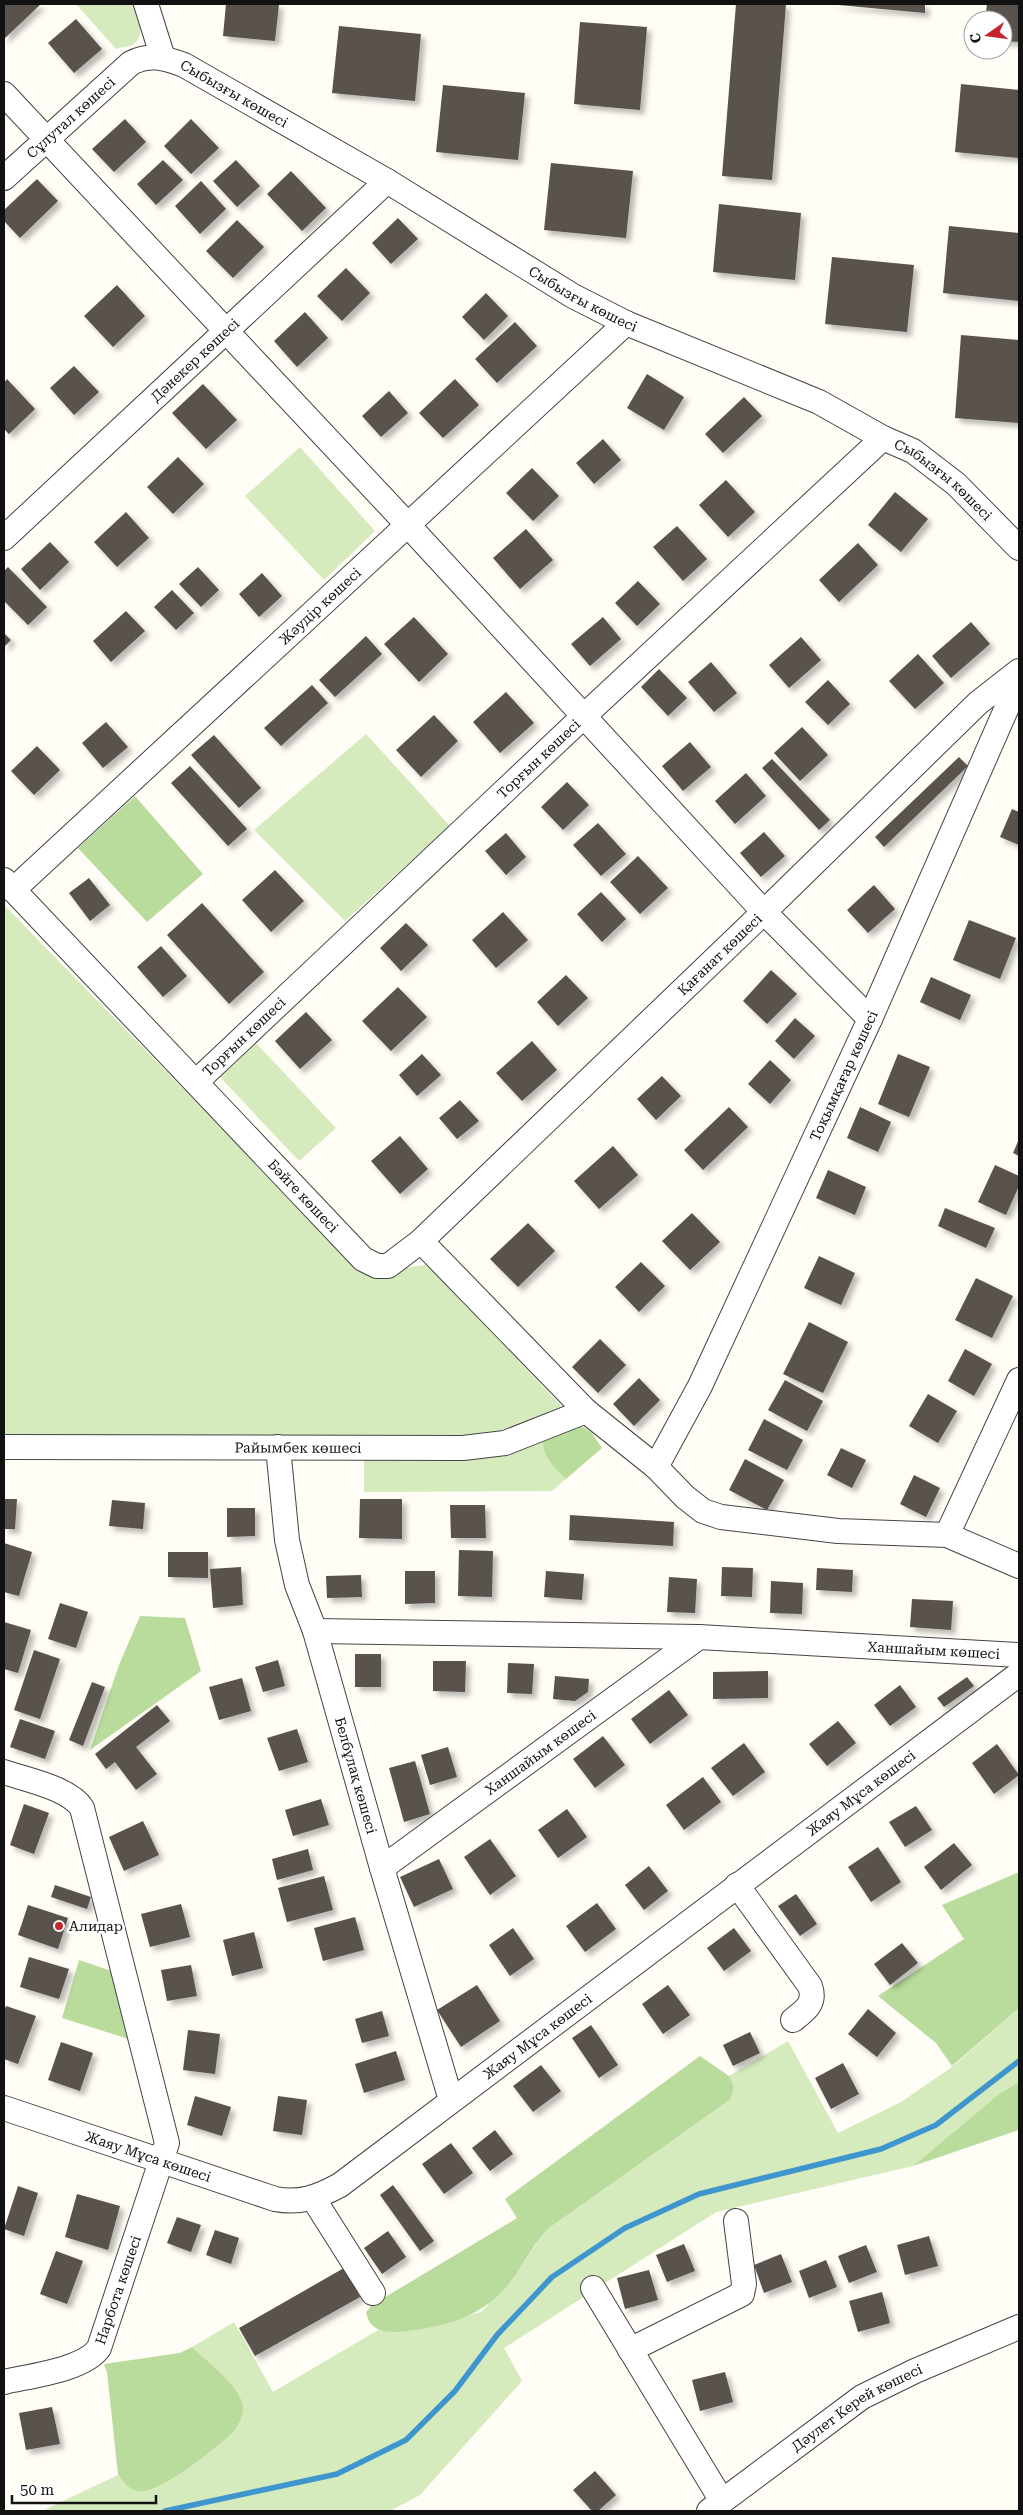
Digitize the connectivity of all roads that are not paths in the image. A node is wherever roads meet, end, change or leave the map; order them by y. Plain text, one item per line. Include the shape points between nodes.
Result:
1 (146, 4) edge
2 (164, 58) junction
3 (139, 59) joint
4 (4, 94) edge
5 (45, 138) junction
6 (4, 178) edge
7 (388, 181) junction
8 (626, 323) junction
9 (226, 333) junction
10 (883, 438) junction
11 (407, 524) junction
12 (4, 538) edge
13 (1019, 548) edge
14 (1019, 671) edge
15 (1019, 680) edge
16 (584, 716) junction
17 (8, 885) edge
18 (764, 912) junction
19 (870, 1019) junction
20 (196, 1082) junction
21 (421, 1241) junction
22 (1019, 1380) edge
23 (586, 1411) junction
24 (4, 1447) edge
25 (278, 1447) junction
26 (656, 1467) junction
27 (947, 1535) junction
28 (1019, 1566) edge
29 (315, 1632) junction
30 (699, 1636) junction
31 (1019, 1655) edge
32 (1019, 1674) edge
33 (4, 1772) edge
34 (382, 1868) junction
35 (737, 1885) junction
36 (793, 2020) dead end
37 (451, 2100) junction
38 (4, 2108) edge
39 (162, 2162) junction
40 (313, 2198) junction
41 (736, 2221) dead end
42 (593, 2288) dead end
43 (373, 2293) dead end
44 (1019, 2327) edge
45 (630, 2350) junction
46 (4, 2382) edge
47 (715, 2506) edge

1 - 2 street
2 - 3 street, Сыбызғы көшесі via 151,56
2 - 7 street, Сыбызғы көшесі via 184,65
3 - 5 street, Сұлутал көшесі via 123,68
4 - 5 street
5 - 6 street, Сұлутал көшесі
5 - 9 street
7 - 8 street, Сыбызғы көшесі via 573,296
7 - 9 street, Дәнекер көшесі
8 - 10 street, Сыбызғы көшесі via 810,398
8 - 11 street, Жәудір көшесі
9 - 11 street
9 - 12 street, Дәнекер көшесі
10 - 13 street, Сыбызғы көшесі via 913,451 956,484
10 - 16 street, Торғын көшесі
11 - 16 street
11 - 17 street, Жәудір көшесі
14 - 18 street, Қағанат көшесі via 978,703
15 - 19 street, Тоқымқағар көшесі
16 - 18 street
16 - 20 street, Торғын көшесі
17 - 20 street, Бәйге көшесі
18 - 19 street
18 - 21 street, Қағанат көшесі
19 - 26 street, Тоқымқағар көшесі via 700,1386
20 - 21 street, Бәйге көшесі via 369,1263 388,1266
21 - 23 street
22 - 27 street
23 - 25 street, Райымбек көшесі via 506,1443 463,1448
23 - 26 street
24 - 25 street, Райымбек көшесі
25 - 29 street, Белбұлақ көшесі via 287,1540 298,1585
26 - 27 street via 685,1498 703,1511 721,1518 838,1531
27 - 28 street
29 - 30 street, Ханшайым көшесі
29 - 34 street, Белбұлақ көшесі
30 - 31 street, Ханшайым көшесі
30 - 34 street, Ханшайым көшесі
32 - 35 street, Жаяу Мұса көшесі
33 - 39 street via 62,1792 82,1808 167,2143
34 - 37 street, Белбұлақ көшесі
35 - 36 street via 810,1986 813,2000
35 - 37 street, Жаяу Мұса көшесі
37 - 40 street, Жаяу Мұса көшесі via 340,2184
38 - 39 street, Жаяу Мұса көшесі
39 - 40 street, Жаяу Мұса көшесі via 275,2199 288,2202
39 - 46 street, Нарбота көшесі via 94,2355 73,2365
40 - 43 street
41 - 45 street via 744,2284 742,2294
42 - 45 street
44 - 47 street, Дәулет Керей көшесі via 915,2370 862,2397
45 - 47 street

